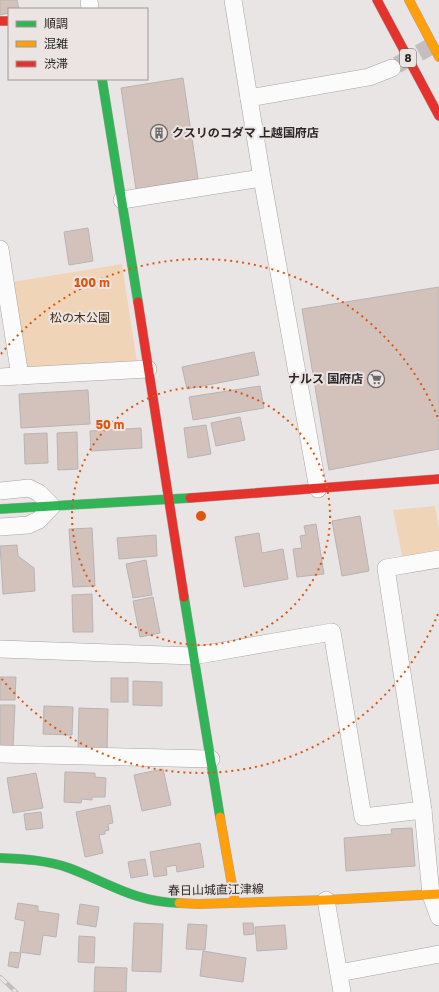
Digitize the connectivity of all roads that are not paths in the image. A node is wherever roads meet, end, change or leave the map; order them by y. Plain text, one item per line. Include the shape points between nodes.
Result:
1 (233, 0) edge
2 (377, 0) edge
3 (409, 0) edge
4 (439, 57) edge
5 (392, 68) tunnel mouth
6 (102, 80) edge
7 (249, 98) junction
8 (439, 116) edge
9 (262, 178) junction
10 (122, 200) junction
11 (0, 249) edge
12 (148, 369) junction
13 (20, 376) junction
14 (0, 378) edge
15 (439, 479) edge
16 (318, 488) junction
17 (0, 491) edge
18 (170, 500) junction
19 (52, 506) junction
20 (0, 509) edge
21 (0, 527) edge
22 (439, 559) edge
23 (0, 649) edge
24 (193, 656) junction
25 (0, 754) edge
26 (211, 759) junction
27 (423, 810) junction
28 (0, 858) edge
29 (435, 894) edge
30 (326, 900) junction
31 (235, 902) junction
32 (439, 917) edge
33 (439, 954) edge
34 (339, 974) junction
35 (342, 992) edge

1 - 7 street
2 - 8 main road, 8
3 - 4 main road, 8
5 - 7 street via 369,77
6 - 10 main road
7 - 9 street
9 - 10 street
9 - 16 street
10 - 12 main road
11 - 13 street
12 - 13 street
12 - 18 main road
13 - 14 street
15 - 16 main road
16 - 18 main road
17 - 19 street via 29,488 39,493
18 - 19 main road
18 - 24 main road
19 - 20 main road
19 - 21 street via 39,520 28,525
22 - 27 street via 386,568
23 - 24 street
24 - 26 main road
24 - 27 street via 332,632 363,818
25 - 26 street
26 - 31 main road
27 - 29 street
28 - 31 main road, 春日山城直江津線 via 28,859 55,864 123,892 164,903
29 - 30 main road, 春日山城直江津線
29 - 32 street
30 - 31 main road, 春日山城直江津線
30 - 34 street
33 - 34 street
34 - 35 street

